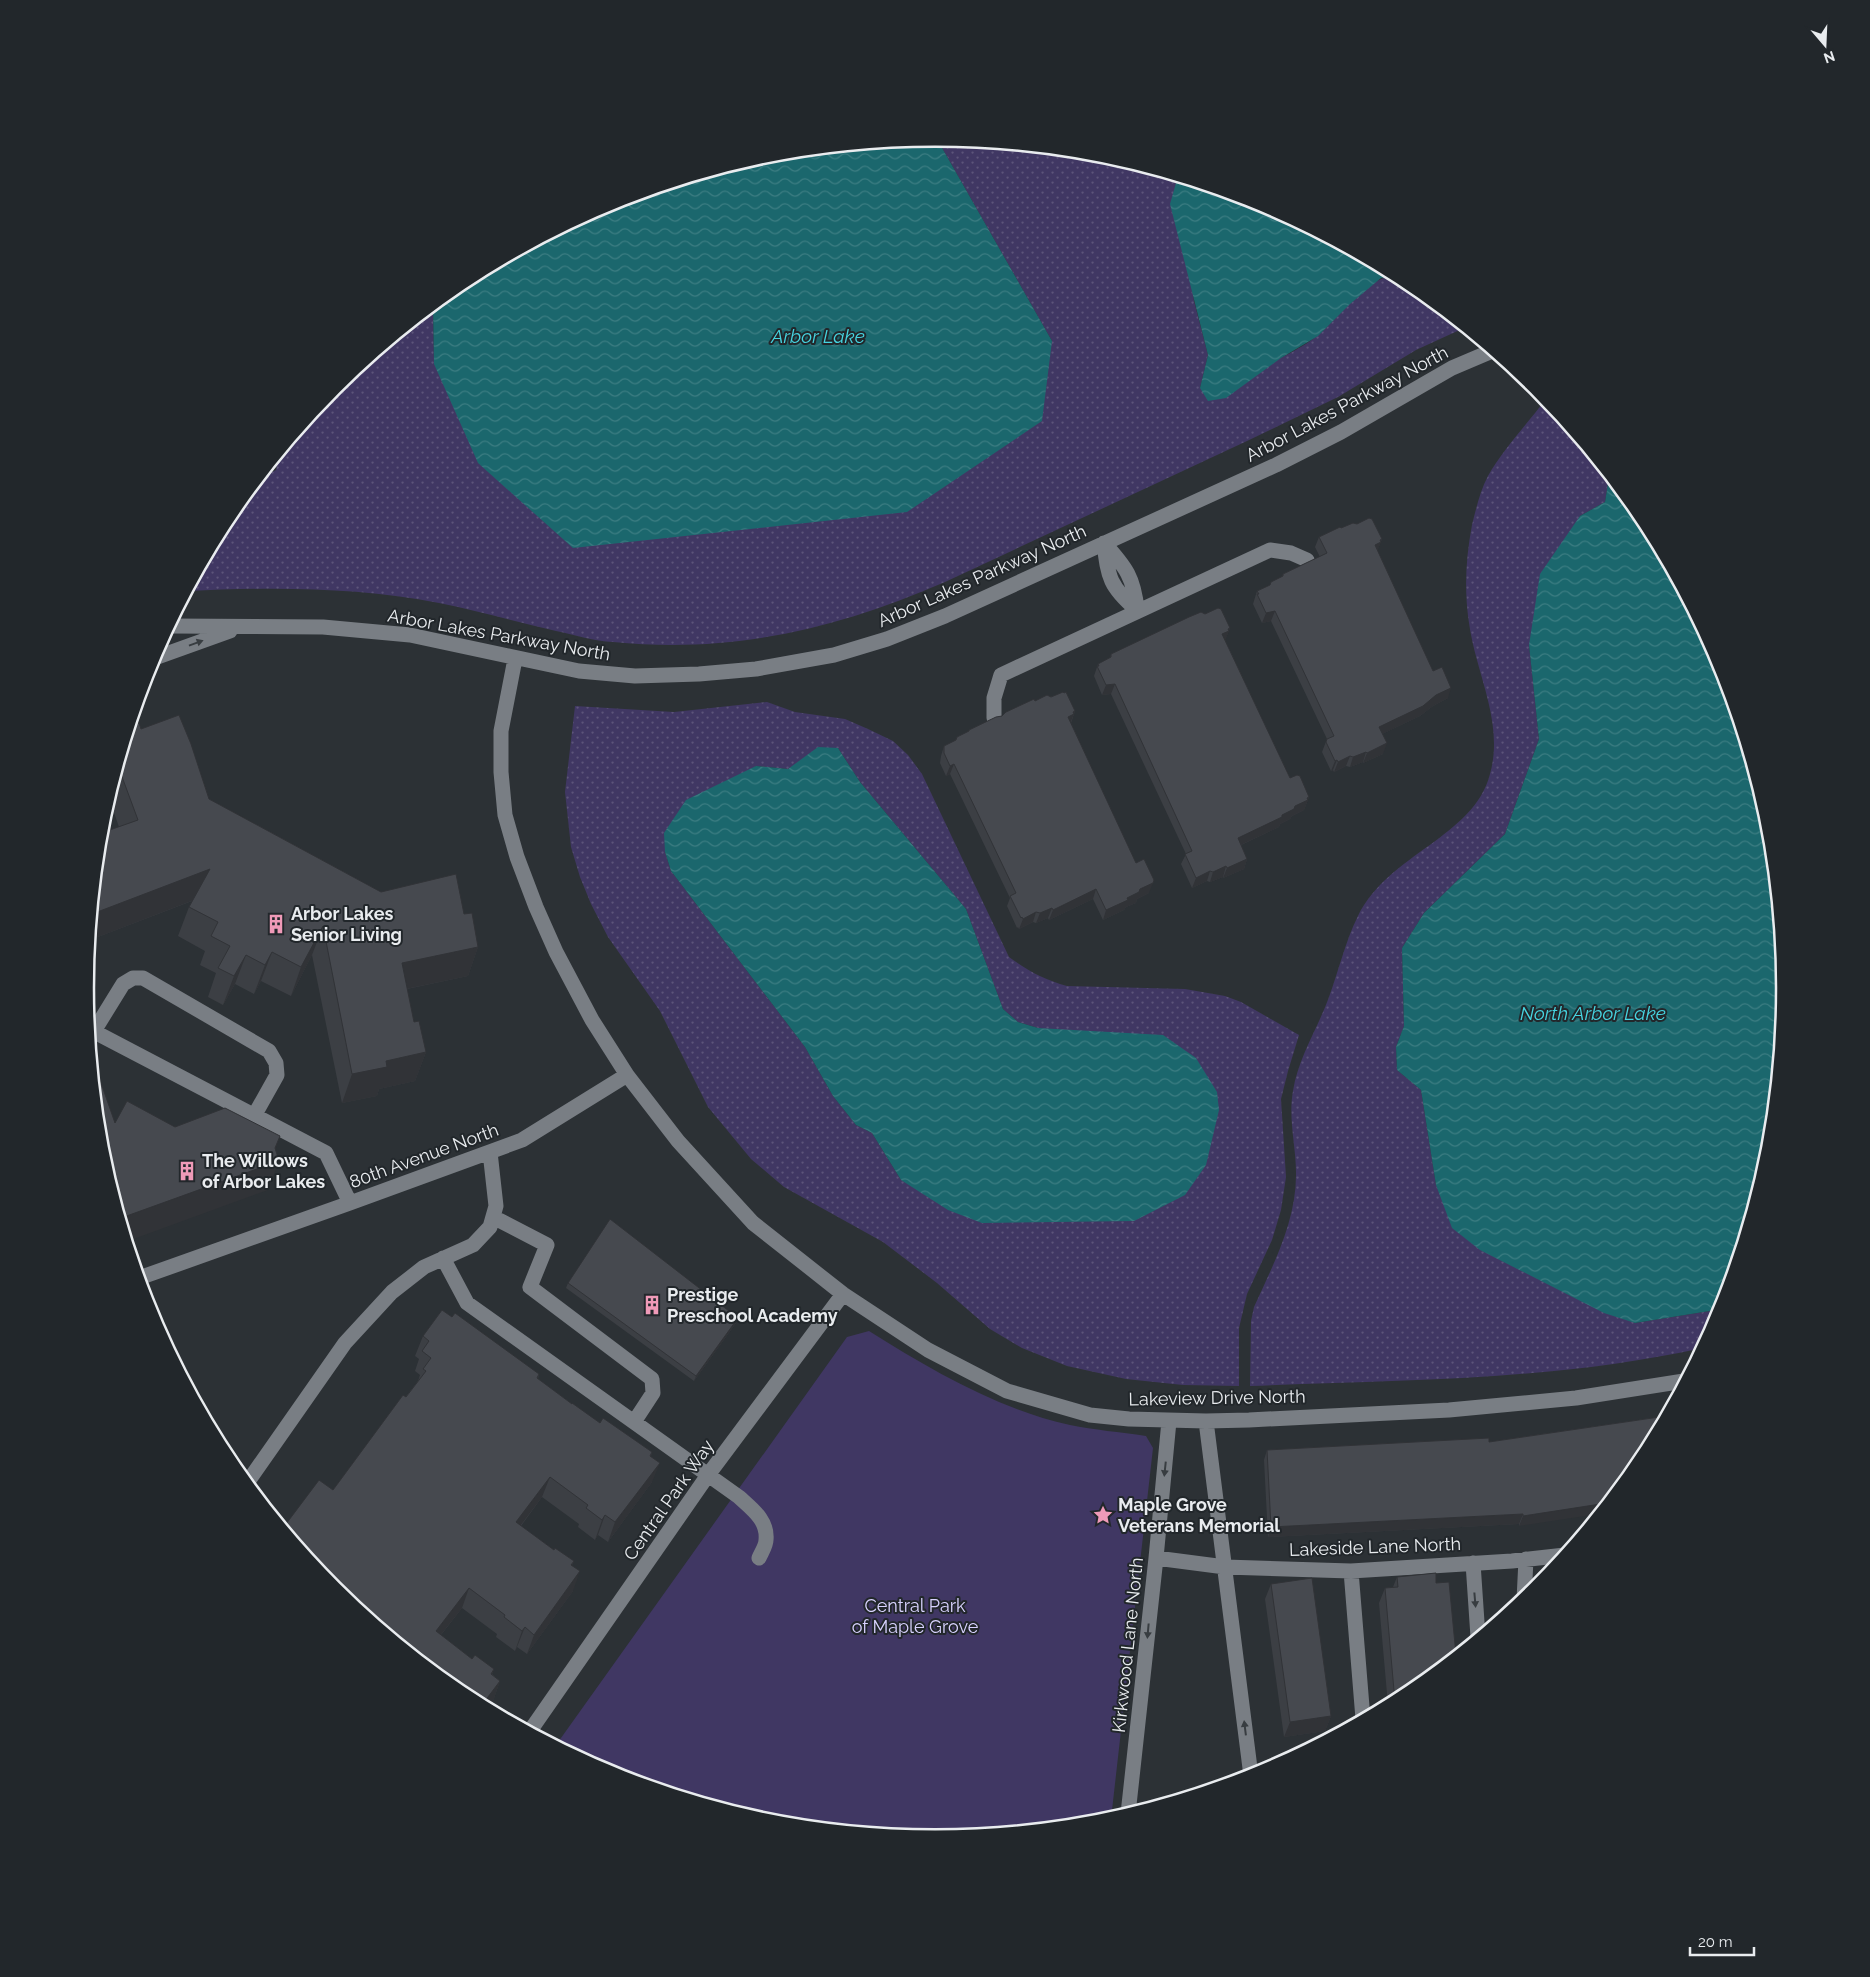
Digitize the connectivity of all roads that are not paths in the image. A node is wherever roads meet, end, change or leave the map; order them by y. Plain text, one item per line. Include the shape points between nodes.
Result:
1 (1487, 353) edge
2 (1104, 543) junction
3 (1307, 560) edge
4 (1137, 610) junction
5 (176, 626) edge
6 (240, 627) junction
7 (163, 655) edge
8 (515, 658) junction
9 (994, 718) edge
10 (95, 1024) edge
11 (96, 1032) edge
12 (627, 1076) junction
13 (254, 1116) junction
14 (490, 1152) junction
15 (350, 1204) junction
16 (493, 1217) junction
17 (443, 1258) junction
18 (145, 1276) edge
19 (843, 1294) junction
20 (1678, 1382) edge
21 (1169, 1420) junction
22 (1206, 1421) junction
23 (634, 1422) junction
24 (708, 1475) junction
25 (251, 1477) edge
26 (1555, 1556) edge
27 (759, 1558) dead end
28 (1156, 1558) junction
29 (1526, 1560) junction
30 (1472, 1563) junction
31 (1225, 1567) junction
32 (1351, 1571) junction
33 (1525, 1588) edge
34 (1478, 1631) edge
35 (1363, 1713) edge
36 (533, 1727) edge
37 (1251, 1768) edge
38 (1129, 1807) edge

1 - 2 street, Arbor Lakes Parkway North via 1452,368 1276,465
2 - 4 street via 1108,572 1119,595
2 - 8 street, Arbor Lakes Parkway North via 945,616 834,655 756,669 636,676 579,671
3 - 4 street via 1291,552 1270,550
4 - 9 street via 1001,675 994,698
5 - 6 street, Arbor Lakes Parkway North
7 -> 6 street, Arbor Lakes Parkway North
6 - 8 street, Arbor Lakes Parkway North via 323,627 410,635
8 - 12 street, Lakeview Drive North via 501,740 501,772 512,840 556,952 592,1020
10 - 13 street via 123,984 133,978 143,978 269,1051 276,1063 276,1075
11 - 13 street
12 - 14 street, 80th Avenue North via 522,1140
12 - 19 street, Lakeview Drive North via 678,1141 753,1223
13 - 15 street via 326,1152
14 - 15 street, 80th Avenue North
14 - 16 street via 496,1189
15 - 18 street, 80th Avenue North
16 - 17 street via 490,1227 472,1245
16 - 23 street via 546,1245 530,1287 652,1379 653,1393
17 - 23 street via 467,1303
17 - 25 street via 424,1267 392,1292 345,1343
19 - 21 street, Lakeview Drive North via 928,1350 1007,1390 1090,1415
19 - 24 street, Central Park Way
20 - 22 street, Lakeview Drive North via 1576,1398 1448,1410
21 - 22 street, Lakeview Drive North
21 -> 28 street, Kirkwood Lane North
22 - 31 street
23 - 24 street
24 - 27 street via 763,1521 766,1540
24 - 36 street, Central Park Way
26 - 29 street, Lakeside Lane North
28 - 31 street, Lakeside Lane North
28 -> 38 street, Kirkwood Lane North
29 - 30 street, Lakeside Lane North
29 - 33 street
30 - 32 street, Lakeside Lane North
30 -> 34 street
31 - 32 street, Lakeside Lane North
37 -> 31 street
32 - 35 street

